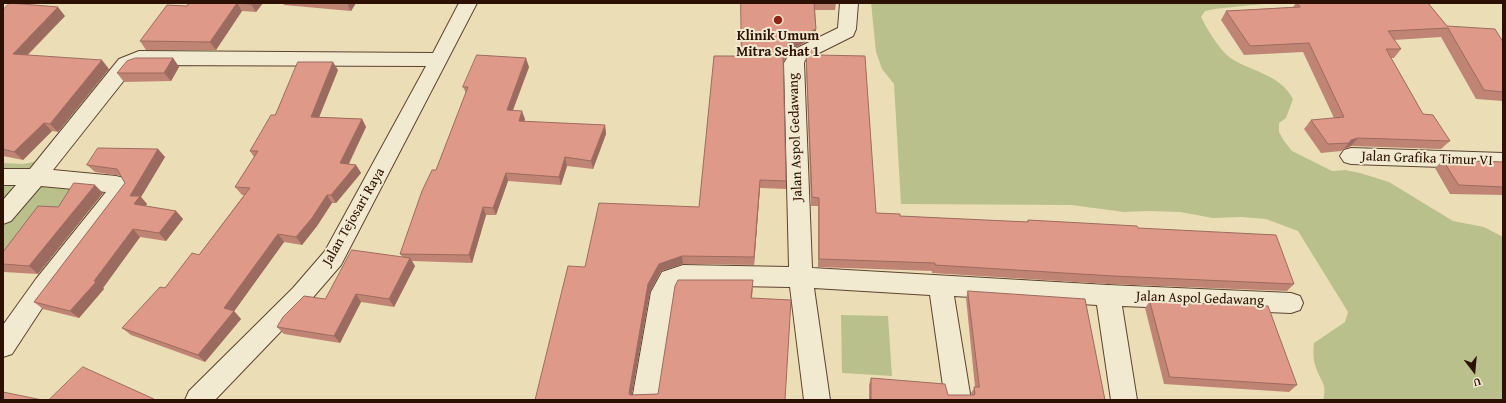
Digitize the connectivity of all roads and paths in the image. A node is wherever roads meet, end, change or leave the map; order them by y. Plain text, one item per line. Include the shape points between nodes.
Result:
1 (468, 3) edge
2 (849, 3) edge
3 (439, 60) junction
4 (1351, 156) dead end
5 (1503, 161) edge
6 (3, 177) edge
7 (36, 177) junction
8 (3, 215) edge
9 (801, 277) junction
10 (940, 285) junction
11 (1108, 295) junction
12 (1291, 303) dead end
13 (3, 346) edge
14 (198, 400) edge
15 (645, 400) edge
16 (817, 400) edge
17 (958, 400) edge
18 (1124, 400) edge

1 - 3 street, Jalan Tejosari Raya
2 - 9 street, Jalan Aspol Gedawang via 846,32 798,56 794,63
3 - 7 street via 139,58 126,64
3 - 14 street, Jalan Tejosari Raya via 333,258 301,295
4 - 5 street, Jalan Grafika Timur VI
6 - 7 street
7 - 8 street
7 - 13 street via 116,184 120,190 44,286
9 - 10 street, Jalan Aspol Gedawang
9 - 15 street, Jalan Aspol Gedawang via 683,275 670,279 663,292
9 - 16 street, Jalan Aspol Gedawang
10 - 11 street, Jalan Aspol Gedawang
10 - 17 street
11 - 12 street, Jalan Aspol Gedawang
11 - 18 street

